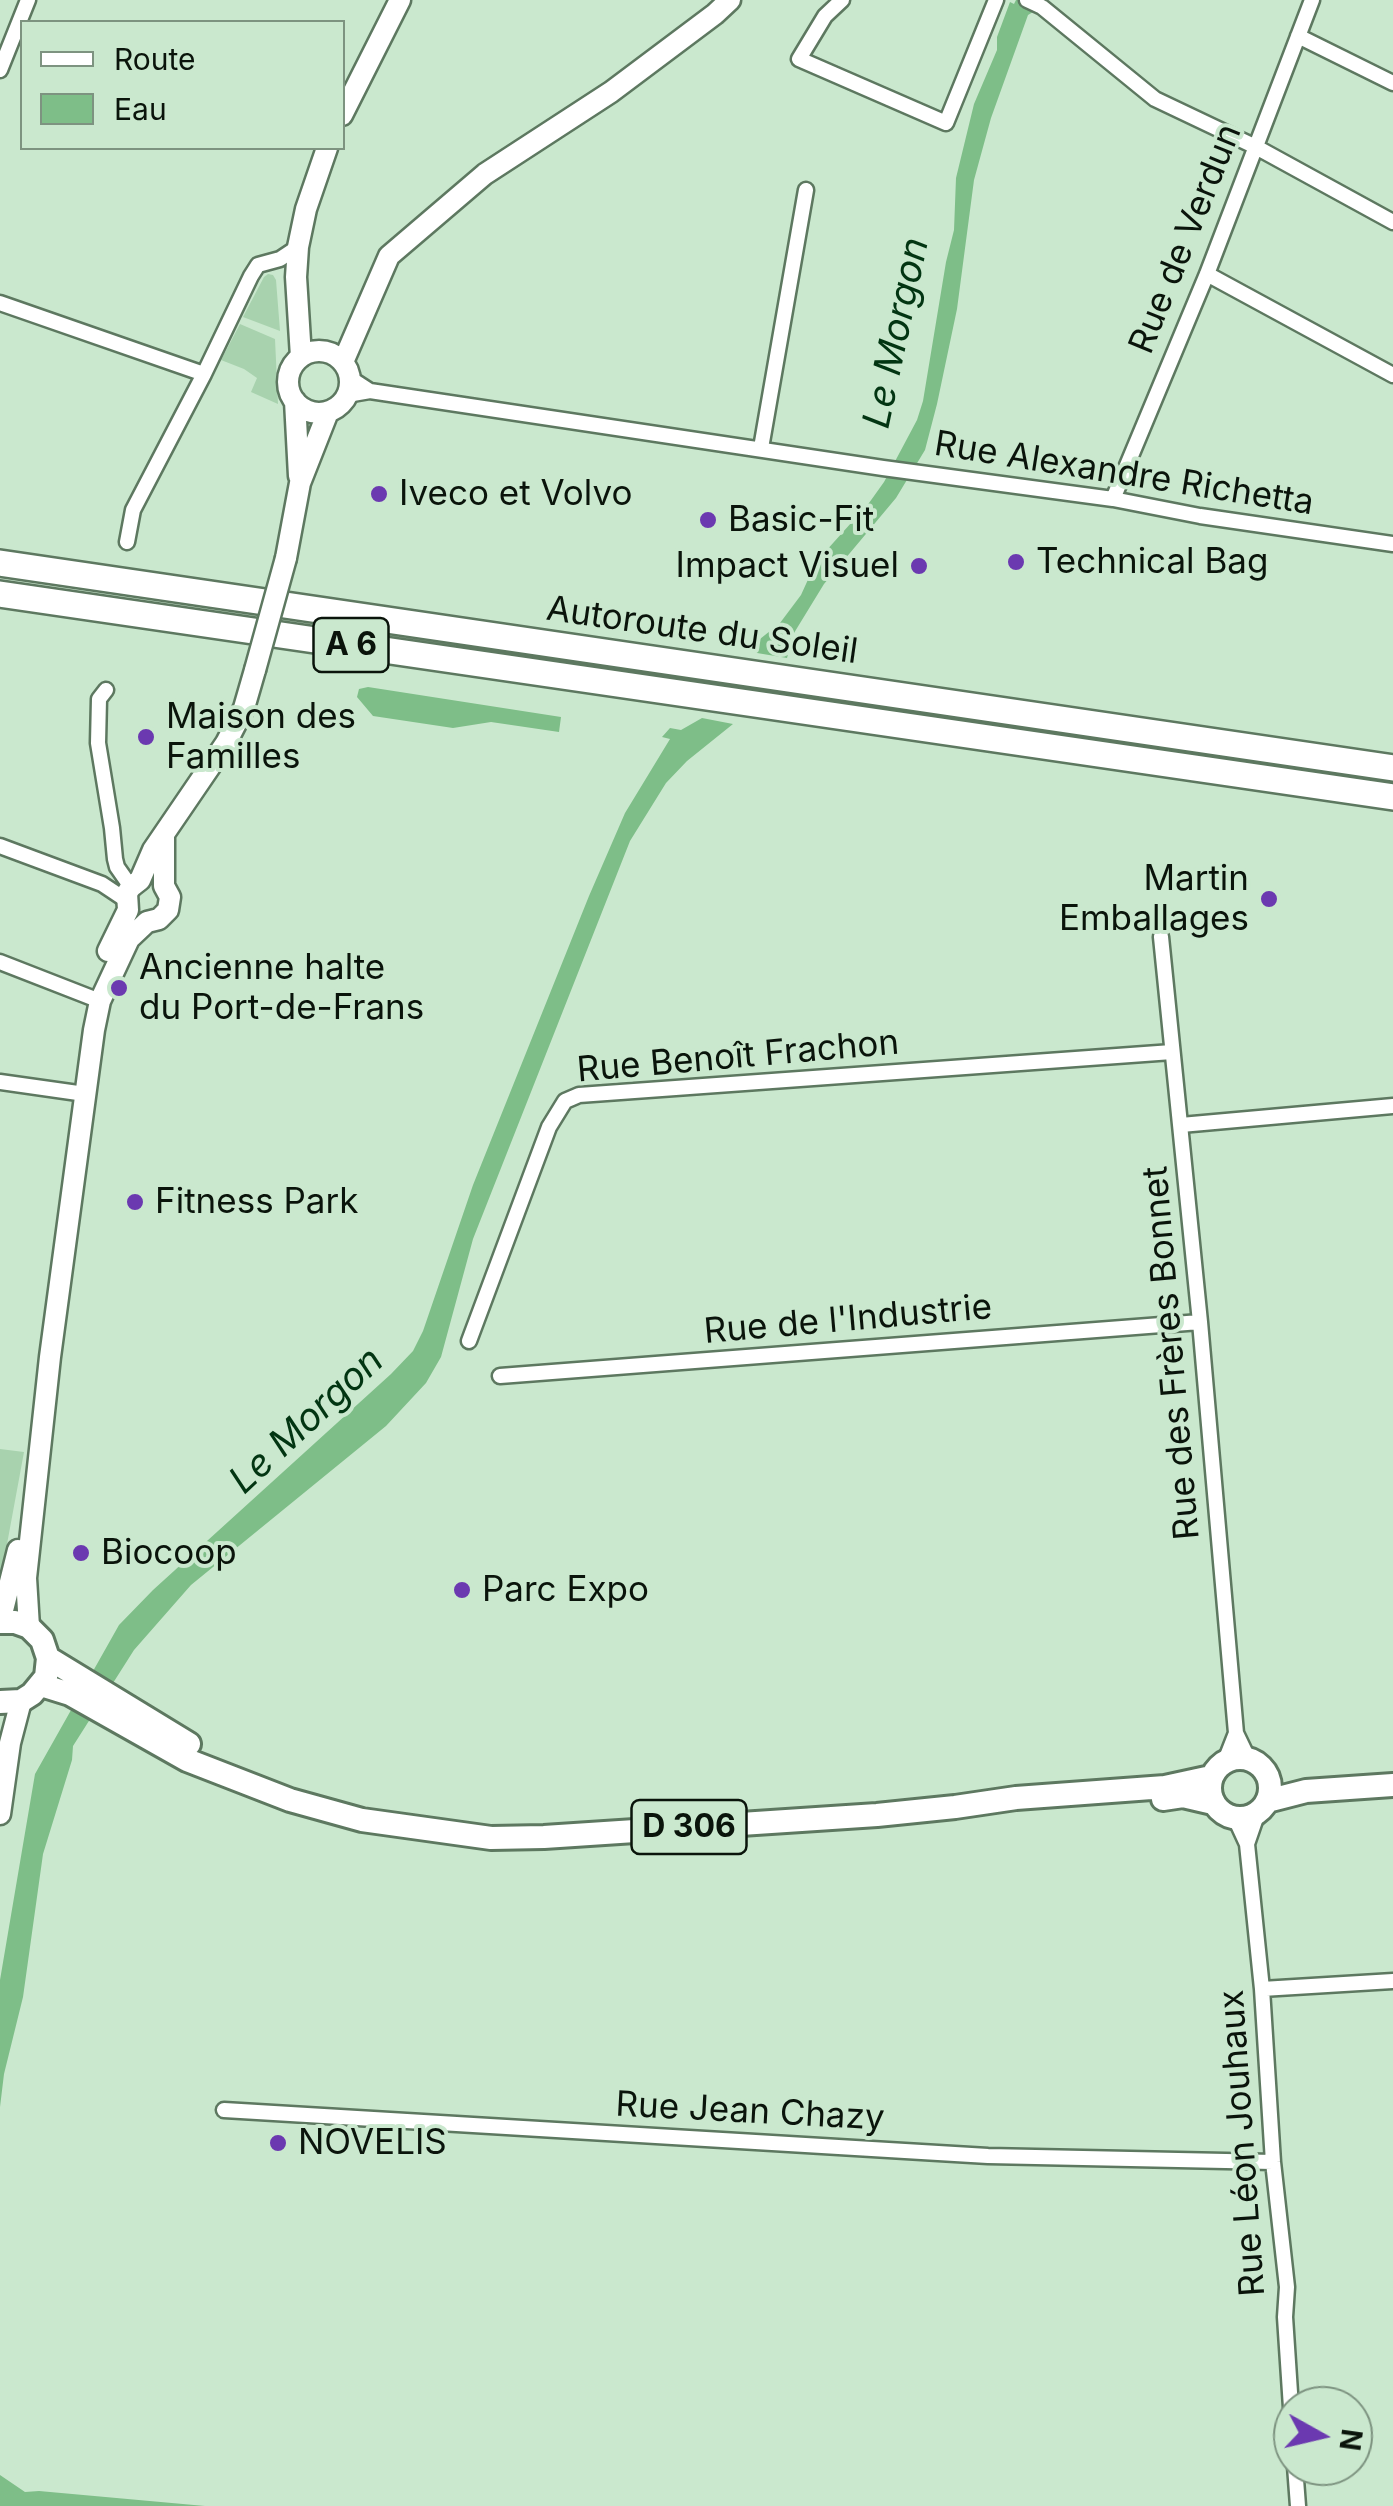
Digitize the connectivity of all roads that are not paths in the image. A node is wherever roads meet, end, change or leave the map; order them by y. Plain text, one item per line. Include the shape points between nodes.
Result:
1 (28, 0) edge
2 (400, 0) edge
3 (730, 0) edge
4 (842, 0) edge
5 (996, 0) edge
6 (1312, 0) edge
7 (1034, 4) edge
8 (1298, 36) junction
9 (0, 70) edge
10 (1393, 82) edge
11 (345, 109) edge
12 (1256, 148) junction
13 (326, 150) edge
14 (806, 190) dead end
15 (1393, 222) edge
16 (298, 247) junction
17 (280, 259) junction
18 (1207, 274) junction
19 (296, 277) junction
20 (0, 303) edge
21 (301, 358) junction
22 (204, 374) junction
23 (1393, 375) edge
24 (347, 378) junction
25 (295, 401) junction
26 (328, 412) junction
27 (762, 448) junction
28 (300, 483) junction
29 (1113, 499) junction
30 (127, 542) dead end
31 (1393, 544) edge
32 (0, 563) edge
33 (0, 594) edge
34 (106, 690) dead end
35 (1393, 768) edge
36 (1393, 797) edge
37 (164, 836) junction
38 (0, 846) edge
39 (164, 886) junction
40 (131, 894) junction
41 (148, 922) junction
42 (1161, 936) dead end
43 (0, 962) edge
44 (100, 1002) junction
45 (1172, 1052) junction
46 (0, 1082) edge
47 (85, 1094) junction
48 (1393, 1106) edge
49 (1181, 1125) junction
50 (1200, 1322) junction
51 (469, 1340) dead end
52 (500, 1376) dead end
53 (41, 1450) junction
54 (0, 1622) edge
55 (29, 1627) junction
56 (48, 1658) junction
57 (41, 1685) junction
58 (73, 1685) junction
59 (11, 1702) edge
60 (1236, 1733) junction
61 (1228, 1765) junction
62 (1393, 1772) edge
63 (1268, 1775) junction
64 (1393, 1785) edge
65 (1214, 1803) junction
66 (955, 1808) junction
67 (1253, 1810) junction
68 (0, 1814) edge
69 (1247, 1844) junction
70 (1393, 1981) edge
71 (1262, 1988) junction
72 (224, 2110) dead end
73 (1274, 2162) junction
74 (1290, 2386) edge

1 - 9 street
2 - 11 street
3 - 24 street via 611,92 485,174 390,256
4 - 5 street via 799,59 946,122
6 - 8 street, Rue de Verdun
7 - 12 street via 1155,99
8 - 10 street
8 - 12 street, Rue de Verdun
12 - 15 street
12 - 18 street, Rue de Verdun
13 - 16 street
14 - 27 street
16 - 17 street
16 - 19 street
17 - 19 street
17 - 22 street via 258,266 251,276
18 - 23 street
18 - 29 street, Rue de Verdun
19 - 21 street
20 - 22 street
21 - 24 street via 324,352
21 - 25 street via 288,383
22 - 30 street via 132,510
24 - 26 street via 337,408
24 - 27 street, Rue Alexandre Richetta via 370,391
25 - 26 street
25 - 28 street
26 - 28 street
27 - 29 street, Rue Alexandre Richetta
28 - 37 street, bridge via 286,558 237,724
29 - 31 street, Rue Alexandre Richetta
32 - 35 highway, Autoroute du Soleil / A 6
33 - 36 highway, Autoroute du Soleil / A 6
34 - 40 street via 99,699 98,743 117,867
37 - 39 street
37 - 40 street
38 - 40 street
39 - 40 street via 153,879
39 - 41 street via 168,910
40 - 41 street via 136,919
40 - 44 street via 105,957
41 - 44 street via 129,939
42 - 45 street, Rue des Frères Bonnet
43 - 44 street
44 - 47 street
45 - 49 street, Rue des Frères Bonnet
45 - 51 street, Rue Benoît Frachon via 579,1095 565,1101 549,1126
46 - 47 street
47 - 53 street
48 - 49 street
49 - 50 street, Rue des Frères Bonnet
50 - 52 street, Rue de l'Industrie
50 - 60 street, Rue des Frères Bonnet
53 - 54 street
53 - 55 street via 26,1578
54 - 55 main road
55 - 56 main road
56 - 57 main road
56 - 58 main road, D 306
57 - 58 main road, D 306
57 - 59 main road
58 - 66 main road, D 306 via 191,1746 236,1780 362,1820 436,1832 492,1838 606,1833
59 - 68 street
60 - 61 street
60 - 61 street, Rue des Frères Bonnet
61 - 63 main road via 1263,1768
61 - 65 main road via 1210,1790
61 - 66 main road, D 306 via 1165,1788
62 - 63 main road via 1304,1780
63 - 67 main road via 1270,1788
64 - 67 main road via 1306,1791
65 - 66 main road, D 306 via 1183,1796 1016,1810
65 - 67 main road via 1226,1815
67 - 69 street, Rue Léon Jouhaux
67 - 69 street, Rue Léon Jouhaux
69 - 71 street, Rue Léon Jouhaux
70 - 71 street
71 - 73 street, Rue Léon Jouhaux
72 - 73 street, Rue Jean Chazy via 988,2156
73 - 74 street, Rue Léon Jouhaux

